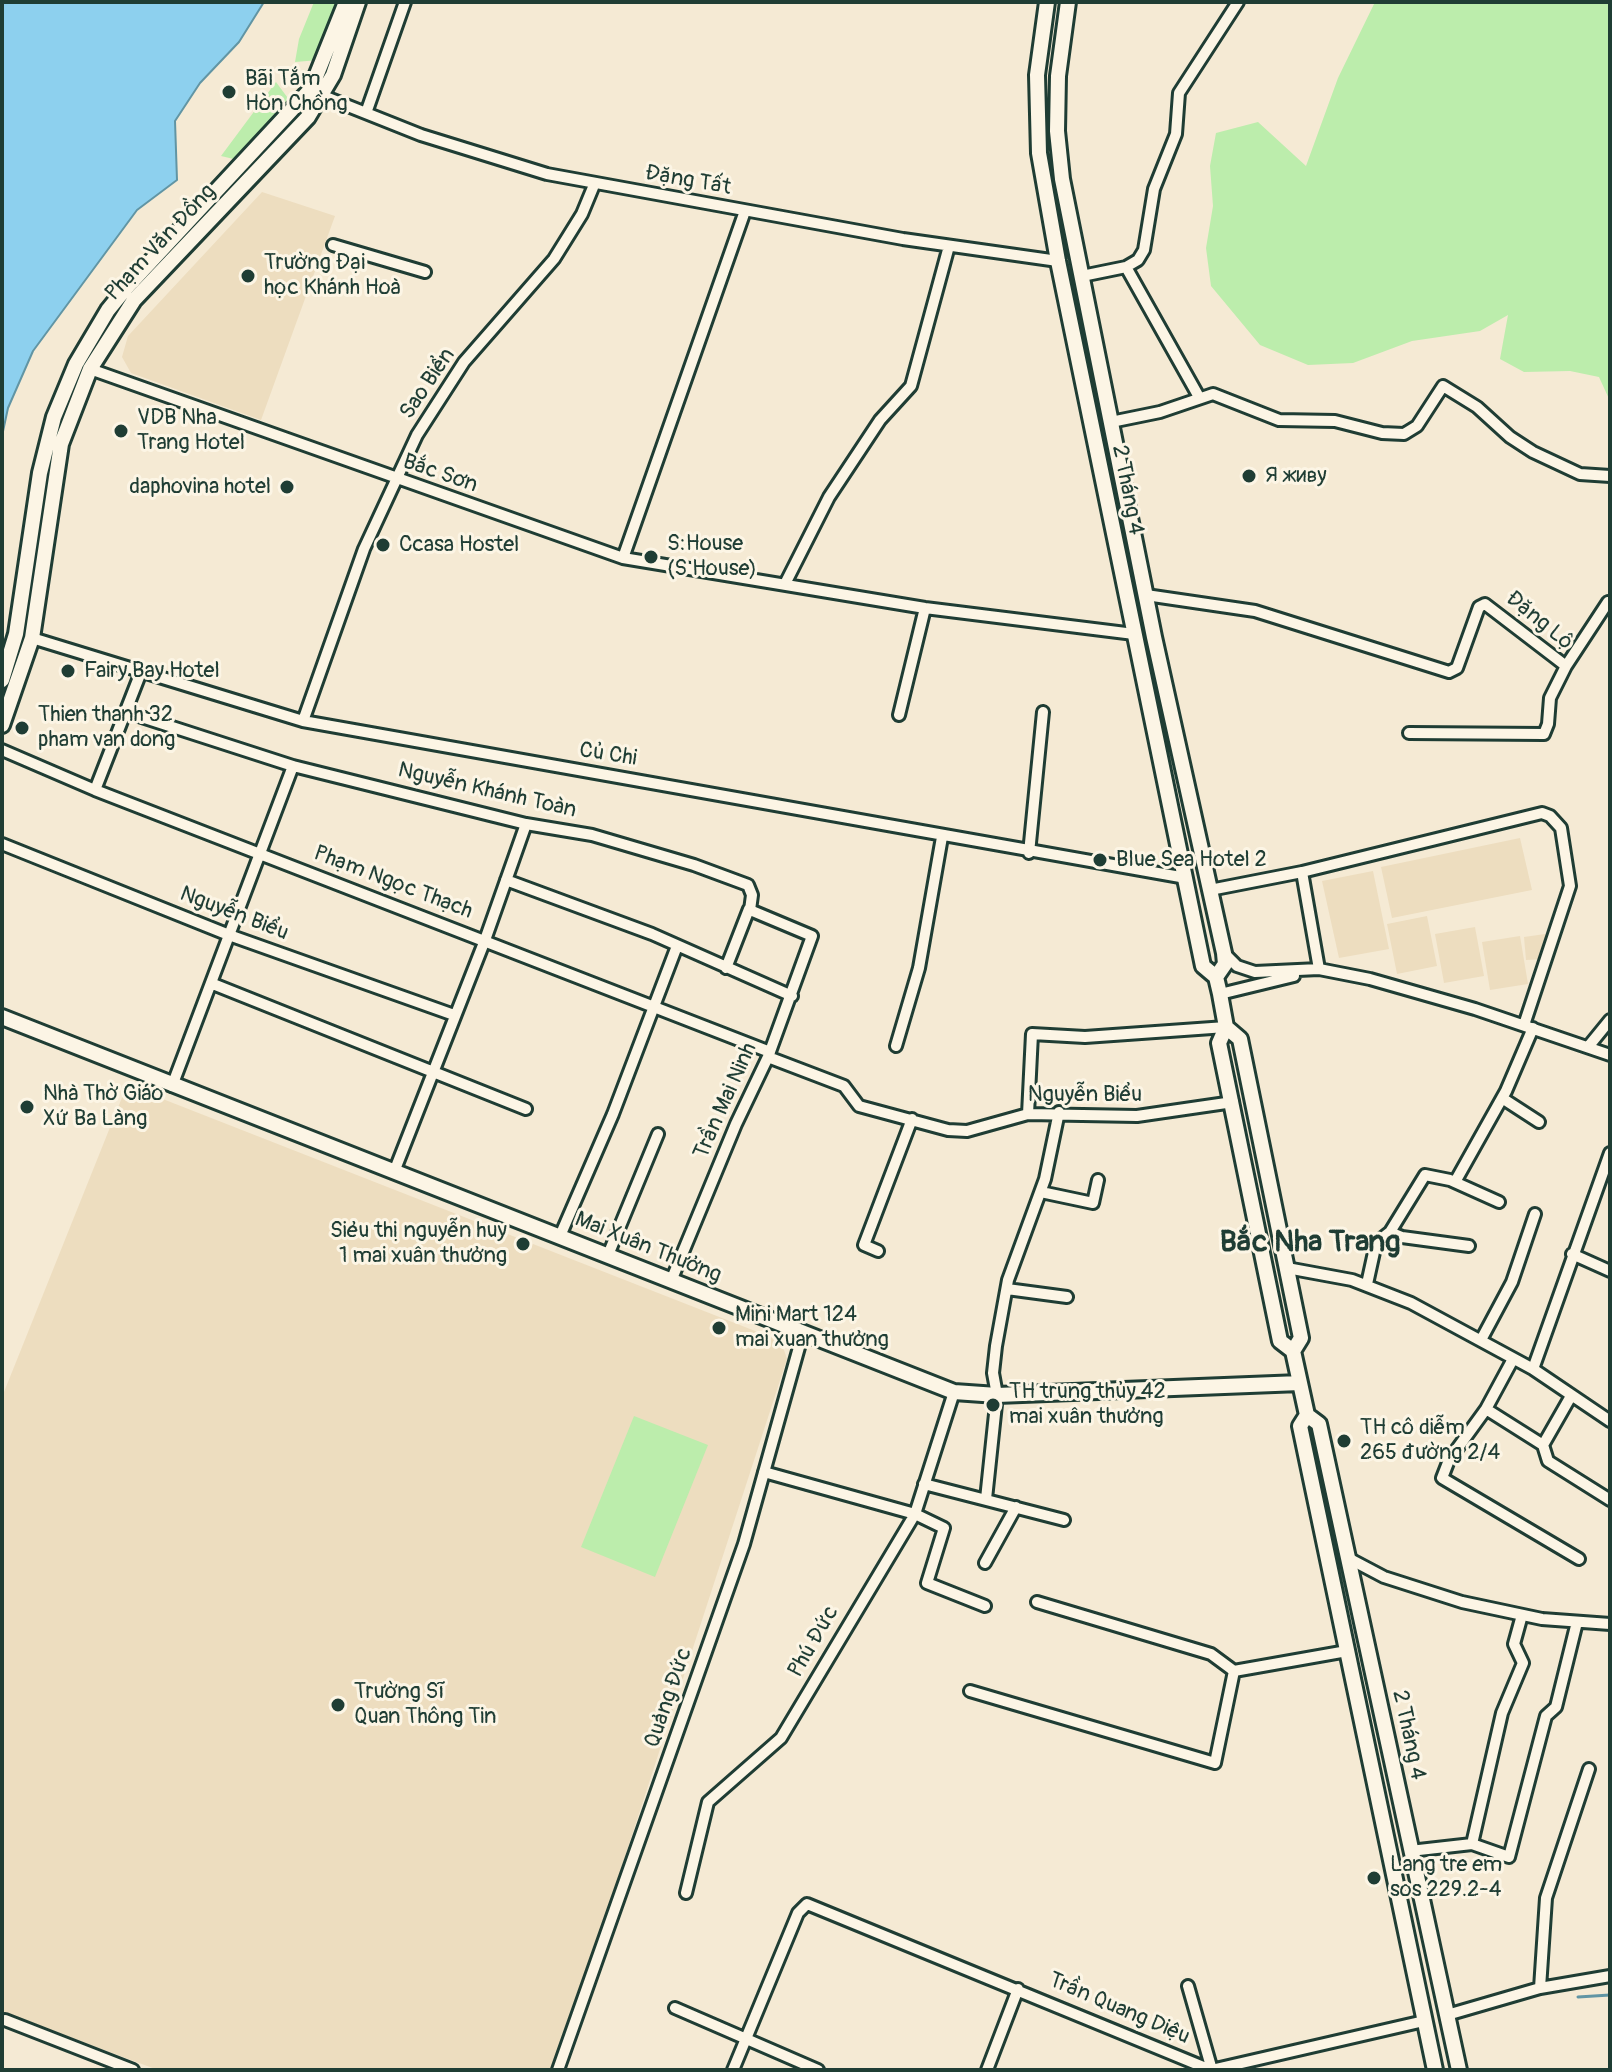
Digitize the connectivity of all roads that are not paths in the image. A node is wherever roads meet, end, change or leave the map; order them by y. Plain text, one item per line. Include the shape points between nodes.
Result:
1 (346, 2) edge
2 (358, 2) edge
3 (405, 2) edge
4 (1047, 2) edge
5 (1068, 2) edge
6 (1238, 2) edge
7 (317, 92) junction
8 (366, 113) junction
9 (594, 185) junction
10 (745, 211) junction
11 (333, 245) dead end
12 (949, 246) junction
13 (1077, 257) junction
14 (1058, 261) junction
15 (1126, 267) junction
16 (425, 272) dead end
17 (1082, 276) junction
18 (83, 367) junction
19 (1199, 397) junction
20 (1111, 422) junction
21 (1610, 476) edge
22 (398, 480) junction
23 (623, 558) junction
24 (786, 582) junction
25 (1146, 595) junction
26 (1608, 602) dead end
27 (925, 608) junction
28 (16, 634) junction
29 (1134, 634) junction
30 (1154, 637) junction
31 (32, 638) junction
32 (1566, 666) junction
33 (141, 672) junction
34 (2, 680) edge
35 (126, 712) junction
36 (1043, 712) dead end
37 (899, 715) dead end
38 (303, 721) junction
39 (2, 725) edge
40 (1409, 733) dead end
41 (2, 750) edge
42 (293, 766) junction
43 (95, 790) junction
44 (526, 824) junction
45 (942, 837) junction
46 (2, 844) edge
47 (262, 853) junction
48 (1029, 853) junction
49 (1302, 872) junction
50 (1186, 878) junction
51 (506, 880) junction
52 (1210, 890) junction
53 (749, 909) junction
54 (229, 935) junction
55 (485, 940) junction
56 (677, 946) junction
57 (1224, 953) junction
58 (726, 968) junction
59 (1319, 969) junction
60 (1216, 977) junction
61 (213, 984) junction
62 (1220, 994) junction
63 (792, 996) junction
64 (653, 1008) junction
65 (454, 1015) junction
66 (2, 1017) edge
67 (1610, 1020) edge
68 (1528, 1026) junction
69 (1226, 1027) junction
70 (896, 1046) dead end
71 (1588, 1047) junction
72 (769, 1055) junction
73 (1610, 1055) edge
74 (433, 1072) junction
75 (172, 1086) junction
76 (1502, 1098) junction
77 (1233, 1102) junction
78 (526, 1109) dead end
79 (1059, 1112) junction
80 (1028, 1114) junction
81 (912, 1119) junction
82 (1539, 1122) dead end
83 (658, 1134) dead end
84 (1610, 1153) edge
85 (394, 1172) junction
86 (1098, 1180) dead end
87 (1455, 1182) junction
88 (1041, 1192) junction
89 (1499, 1202) dead end
90 (1535, 1214) dead end
91 (1390, 1232) junction
92 (560, 1236) junction
93 (1469, 1246) dead end
94 (878, 1251) dead end
95 (1572, 1254) junction
96 (608, 1255) junction
97 (1287, 1268) junction
98 (1610, 1270) edge
99 (671, 1281) junction
100 (1367, 1284) junction
101 (1007, 1289) junction
102 (1067, 1297) dead end
103 (803, 1333) junction
104 (1481, 1340) junction
105 (1293, 1351) junction
106 (1513, 1359) junction
107 (1533, 1369) junction
108 (1300, 1383) junction
109 (954, 1392) junction
110 (997, 1395) junction
111 (1571, 1396) junction
112 (1486, 1409) junction
113 (1307, 1415) junction
114 (1610, 1421) edge
115 (1543, 1445) junction
116 (764, 1472) junction
117 (924, 1484) junction
118 (986, 1499) junction
119 (1610, 1500) edge
120 (1016, 1507) junction
121 (915, 1514) junction
122 (1064, 1520) dead end
123 (1348, 1558) junction
124 (1579, 1559) dead end
125 (985, 1563) dead end
126 (1037, 1602) dead end
127 (985, 1606) dead end
128 (1522, 1615) junction
129 (1577, 1622) junction
130 (1610, 1624) edge
131 (1347, 1651) junction
132 (1234, 1671) junction
133 (970, 1691) dead end
134 (1589, 1769) dead end
135 (1472, 1844) junction
136 (1410, 1851) junction
137 (686, 1893) dead end
138 (1610, 1976) edge
139 (1188, 1986) dead end
140 (1540, 1988) junction
141 (1018, 1989) junction
142 (675, 2008) dead end
143 (1447, 2015) junction
144 (5, 2020) dead end
145 (1424, 2021) junction
146 (747, 2039) junction
147 (133, 2070) edge
148 (558, 2070) edge
149 (733, 2070) edge
150 (818, 2070) edge
151 (987, 2070) edge
152 (1212, 2070) edge
153 (1435, 2070) edge
154 (1459, 2070) edge

1 - 7 main road, Phạm Văn Đồng
2 - 7 main road, Phạm Văn Đồng
3 - 8 street
4 - 14 main road, 2 Tháng 4 via 1037,75 1039,153
5 - 13 main road, 2 Tháng 4 via 1061,34 1057,131
6 - 15 street via 1179,93 1176,134 1154,189 1144,250
7 - 8 street, Đặng Tất
7 - 18 main road, Phạm Văn Đồng via 276,152 134,300
8 - 9 street, Đặng Tất via 498,161
9 - 10 street, Đặng Tất
9 - 22 street, Sao Biển via 554,259 450,382 417,435
10 - 12 street, Đặng Tất
10 - 23 street
11 - 16 street
12 - 14 street, Đặng Tất
12 - 24 street via 911,386 880,420 829,497
13 - 14 main road
13 - 17 main road, 2 Tháng 4
14 - 29 main road, 2 Tháng 4
15 - 17 street
15 - 19 street
17 - 20 main road, 2 Tháng 4
18 - 22 street, Bắc Sơn
18 - 28 main road, Phạm Văn Đồng via 54,417 40,473
18 - 31 main road, Phạm Văn Đồng via 54,475
19 - 20 street
19 - 21 street via 1227,397 1279,420 1335,421 1398,434 1417,426 1443,386 1533,452 1580,474
20 - 25 main road, 2 Tháng 4
22 - 23 street, Bắc Sơn
22 - 38 street, Sao Biển via 364,549
23 - 24 street, Bắc Sơn
24 - 27 street, Bắc Sơn
25 - 30 main road, 2 Tháng 4
25 - 32 street, Đặng Lộ via 1255,611 1449,672 1457,668 1479,607 1485,604
26 - 32 street
27 - 29 street, Bắc Sơn
27 - 37 street
28 - 31 main road
28 - 34 main road, Phạm Văn Đồng
29 - 30 main road
29 - 50 main road, 2 Tháng 4
30 - 52 main road, 2 Tháng 4
31 - 33 street, Củ Chi
31 - 39 main road, Phạm Văn Đồng
32 - 40 street, Đặng Lộ via 1550,698 1544,734
33 - 35 street
33 - 38 street, Củ Chi
35 - 42 street, Nguyễn Khánh Toàn
35 - 43 street
36 - 48 street
38 - 45 street, Củ Chi
41 - 43 street, Phạm Ngọc Thạch
42 - 44 street, Nguyễn Khánh Toàn
42 - 47 street
43 - 47 street, Phạm Ngọc Thạch
44 - 51 street
44 - 53 street, Nguyễn Khánh Toàn via 592,835 740,880 751,890
45 - 48 street, Củ Chi
45 - 70 street via 919,968
46 - 54 street, Nguyễn Biểu
47 - 54 street
47 - 55 street, Phạm Ngọc Thạch
48 - 50 street, Củ Chi
49 - 52 street
49 - 59 street
49 - 68 street via 1542,813 1550,816 1561,828 1570,886
50 - 60 main road, 2 Tháng 4 via 1203,966
51 - 55 street
51 - 56 street
52 - 57 main road, 2 Tháng 4
53 - 58 street
53 - 63 street, Trần Mai Ninh via 812,936
54 - 61 street
54 - 65 street, Nguyễn Biểu
55 - 64 street, Phạm Ngọc Thạch
55 - 65 street
56 - 58 street
56 - 64 street
57 - 59 street via 1237,966 1255,972
57 - 60 main road via 1225,964
58 - 63 street
59 - 62 street
59 - 68 street
60 - 62 main road, 2 Tháng 4
61 - 74 street
61 - 75 street
62 - 69 main road, 2 Tháng 4
63 - 72 street, Trần Mai Ninh
64 - 72 street, Phạm Ngọc Thạch
64 - 92 street
65 - 74 street
66 - 75 main road, Mai Xuân Thưởng
67 - 71 street
68 - 71 street
68 - 76 street
69 - 77 main road, 2 Tháng 4 via 1219,1043
69 - 80 street via 1085,1037 1032,1034
69 - 97 main road, 2 Tháng 4 via 1240,1039
71 - 73 street
72 - 81 street, Nguyễn Biểu via 844,1086 859,1106
72 - 99 street, Trần Mai Ninh
74 - 78 street
74 - 85 street
75 - 85 main road, Mai Xuân Thưởng
76 - 82 street
76 - 87 street
77 - 79 street, Nguyễn Biểu via 1137,1116
77 - 105 main road, 2 Tháng 4 via 1280,1341
79 - 80 street, Nguyễn Biểu
79 - 88 street
80 - 81 street, Nguyễn Biểu via 967,1131 939,1129
81 - 94 street via 864,1245
83 - 96 street
84 - 95 street
85 - 92 main road, Mai Xuân Thưởng
86 - 88 street via 1093,1203
87 - 89 street
87 - 91 street via 1425,1175
88 - 101 street
90 - 104 street via 1512,1282
91 - 93 street
91 - 100 street via 1376,1243
92 - 96 main road, Mai Xuân Thưởng
95 - 98 street
95 - 107 street
96 - 99 main road, Mai Xuân Thưởng
97 - 100 street
97 - 105 main road, 2 Tháng 4 via 1301,1338
99 - 103 main road, Mai Xuân Thưởng
100 - 104 street
101 - 102 street
101 - 110 street via 993,1373
103 - 109 main road, Mai Xuân Thưởng
103 - 116 street, Quảng Đức
104 - 106 street
105 - 108 main road, 2 Tháng 4
106 - 107 street
106 - 112 street
107 - 111 street
108 - 110 main road, Mai Xuân Thưởng
108 - 113 main road, 2 Tháng 4
109 - 110 main road, Mai Xuân Thưởng
109 - 117 street, Phú Đức
110 - 118 street
111 - 114 street
111 - 115 street
112 - 115 street
112 - 124 street via 1449,1460 1444,1482
113 - 123 main road, 2 Tháng 4 via 1319,1424
113 - 131 main road, 2 Tháng 4 via 1300,1426
115 - 119 street via 1548,1461
116 - 121 street
116 - 148 street, Quảng Đức via 744,1544
117 - 118 street
117 - 121 street, Phú Đức
118 - 120 street
120 - 122 street
120 - 125 street
121 - 127 street via 944,1528 927,1583
121 - 137 street, Phú Đức via 781,1738 708,1802
123 - 128 street via 1416,1588
123 - 136 main road, 2 Tháng 4
126 - 132 street via 1211,1654
128 - 129 street
128 - 135 street via 1514,1644 1523,1663 1502,1713
129 - 130 street
129 - 135 street via 1509,1857
131 - 132 street
131 - 145 main road, 2 Tháng 4
132 - 133 street via 1215,1763
134 - 140 street via 1546,1898
135 - 136 street
136 - 143 main road, 2 Tháng 4
138 - 140 street
139 - 152 street
140 - 143 street
141 - 146 street, Trần Quang Diệu via 809,1904 798,1913
141 - 151 street
141 - 152 street, Trần Quang Diệu
142 - 146 street
143 - 154 main road, 2 Tháng 4
144 - 147 street
145 - 152 street
145 - 153 main road, 2 Tháng 4
146 - 149 street
146 - 150 street

